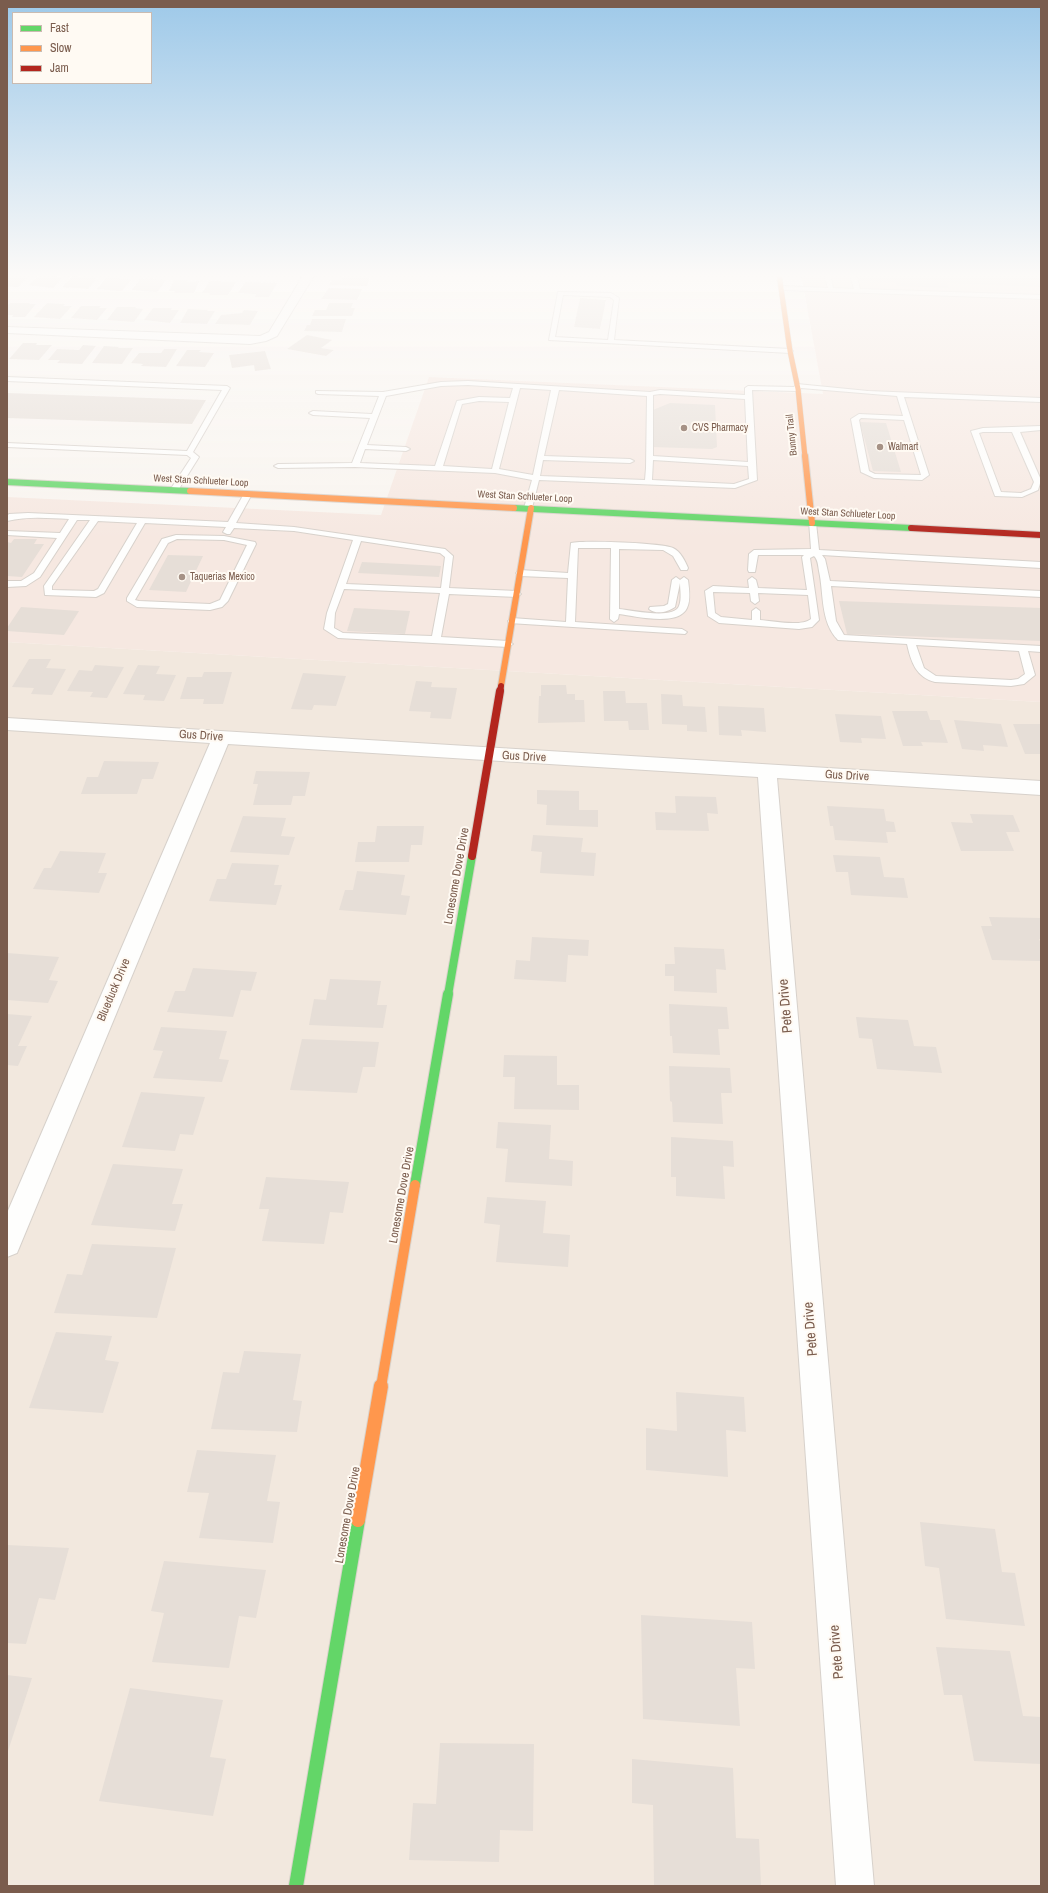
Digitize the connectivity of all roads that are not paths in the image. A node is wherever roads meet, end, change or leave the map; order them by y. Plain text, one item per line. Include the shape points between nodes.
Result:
1 (793, 362) edge
2 (7, 379) edge
3 (517, 386) junction
4 (798, 387) junction
5 (557, 388) junction
6 (318, 392) dead end
7 (383, 394) junction
8 (650, 394) junction
9 (900, 394) junction
10 (748, 397) junction
11 (513, 400) junction
12 (1041, 400) edge
13 (313, 413) dead end
14 (374, 416) junction
15 (907, 418) junction
16 (1041, 428) edge
17 (1015, 430) junction
18 (7, 445) edge
19 (362, 447) junction
20 (406, 449) dead end
21 (188, 453) junction
22 (541, 458) junction
23 (649, 458) junction
24 (630, 461) dead end
25 (752, 464) junction
26 (355, 465) junction
27 (278, 466) dead end
28 (438, 469) junction
29 (495, 471) junction
30 (536, 478) junction
31 (7, 482) edge
32 (648, 483) junction
33 (174, 490) junction
34 (248, 494) junction
35 (530, 508) junction
36 (76, 517) junction
37 (96, 518) junction
38 (7, 519) edge
39 (143, 520) junction
40 (812, 523) junction
41 (231, 525) junction
42 (1041, 535) edge
43 (59, 536) junction
44 (9, 537) edge
45 (224, 538) junction
46 (358, 538) junction
47 (36, 542) dead end
48 (614, 545) junction
49 (815, 552) junction
50 (680, 565) dead end
51 (1041, 565) edge
52 (752, 570) dead end
53 (520, 573) junction
54 (573, 576) junction
55 (680, 580) dead end
56 (752, 580) dead end
57 (826, 583) junction
58 (7, 584) edge
59 (341, 586) junction
60 (753, 590) junction
61 (444, 591) junction
62 (812, 593) junction
63 (517, 594) junction
64 (1041, 594) edge
65 (755, 601) dead end
66 (618, 611) junction
67 (756, 611) dead end
68 (512, 621) junction
69 (756, 624) junction
70 (570, 625) junction
71 (614, 628) junction
72 (682, 632) dead end
73 (436, 639) junction
74 (911, 642) junction
75 (508, 644) junction
76 (1023, 648) junction
77 (1041, 649) edge
78 (7, 724) edge
79 (222, 737) junction
80 (490, 755) junction
81 (767, 772) junction
82 (1041, 788) edge
83 (7, 1244) edge
84 (296, 1886) edge
85 (855, 1886) edge

1 - 4 street, Bunny Trail
2 - 21 lane via 227,388
3 - 5 lane
3 - 7 lane via 441,384
3 - 11 lane
4 - 9 lane
4 - 10 lane via 750,387
4 - 40 street, Bunny Trail
5 - 8 lane
5 - 22 lane via 554,391
6 - 7 lane
7 - 14 lane
8 - 10 lane via 660,392
8 - 23 lane
9 - 12 lane
9 - 15 lane
10 - 25 lane
11 - 28 lane via 479,399 459,402
11 - 29 lane
13 - 14 lane
14 - 19 lane
15 - 15 lane via 925,475 922,478 874,476 865,472 855,419 859,416
16 - 17 lane
17 - 17 lane via 975,431 998,494 1022,495 1034,490 1038,482
18 - 21 lane
19 - 20 lane
19 - 26 lane
21 - 33 lane via 195,457
22 - 24 lane
22 - 30 lane
23 - 25 lane
23 - 32 lane
25 - 32 lane via 753,480 742,485
26 - 27 lane
26 - 28 lane
28 - 29 lane
29 - 30 lane
30 - 32 lane
30 - 35 lane
31 - 33 street, West Stan Schlueter Loop
33 - 34 street, West Stan Schlueter Loop
34 - 35 street, West Stan Schlueter Loop
34 - 41 lane
35 - 40 street, West Stan Schlueter Loop
35 - 53 street, Lonesome Dove Drive
36 - 37 lane
36 - 38 lane via 28,515 12,516
36 - 43 lane
37 - 39 lane
37 - 39 lane via 48,586 48,593 96,594 101,591
39 - 41 lane
40 - 42 street, West Stan Schlueter Loop
40 - 49 lane
41 - 45 lane
41 - 46 lane via 294,529
43 - 44 lane
43 - 47 lane
43 - 58 lane via 37,575 23,584
45 - 45 lane via 176,537 165,541 131,601 137,604 196,607 219,605 224,601 252,544
46 - 59 lane
46 - 61 lane via 442,551 449,556
48 - 50 lane via 672,549
48 - 54 lane via 574,545
48 - 66 lane
49 - 51 lane
49 - 52 lane via 757,552 753,554
49 - 57 lane via 821,560
49 - 62 lane via 806,557
53 - 54 lane
53 - 63 street, Lonesome Dove Drive
54 - 70 lane
55 - 66 lane via 683,608 678,614 629,614
56 - 60 lane
57 - 64 lane
57 - 74 lane via 832,626 841,638
59 - 61 lane
59 - 73 lane via 329,629 341,636
60 - 62 lane
60 - 65 lane
60 - 69 lane via 713,589 708,594 711,614 719,620
61 - 63 lane
61 - 73 lane
62 - 69 lane via 815,614 813,623 799,626
63 - 68 street, Lonesome Dove Drive
66 - 71 lane
67 - 69 lane
68 - 70 lane
68 - 75 street, Lonesome Dove Drive
70 - 71 lane
71 - 72 lane
73 - 75 lane
74 - 76 lane
74 - 76 lane via 918,669 935,679 1021,682 1030,675
75 - 80 street, Lonesome Dove Drive
76 - 77 lane
78 - 79 street, Gus Drive
79 - 80 street, Gus Drive
79 - 83 street, Blueduck Drive
80 - 81 street, Gus Drive
80 - 84 street, Lonesome Dove Drive
81 - 82 street, Gus Drive
81 - 85 street, Pete Drive

